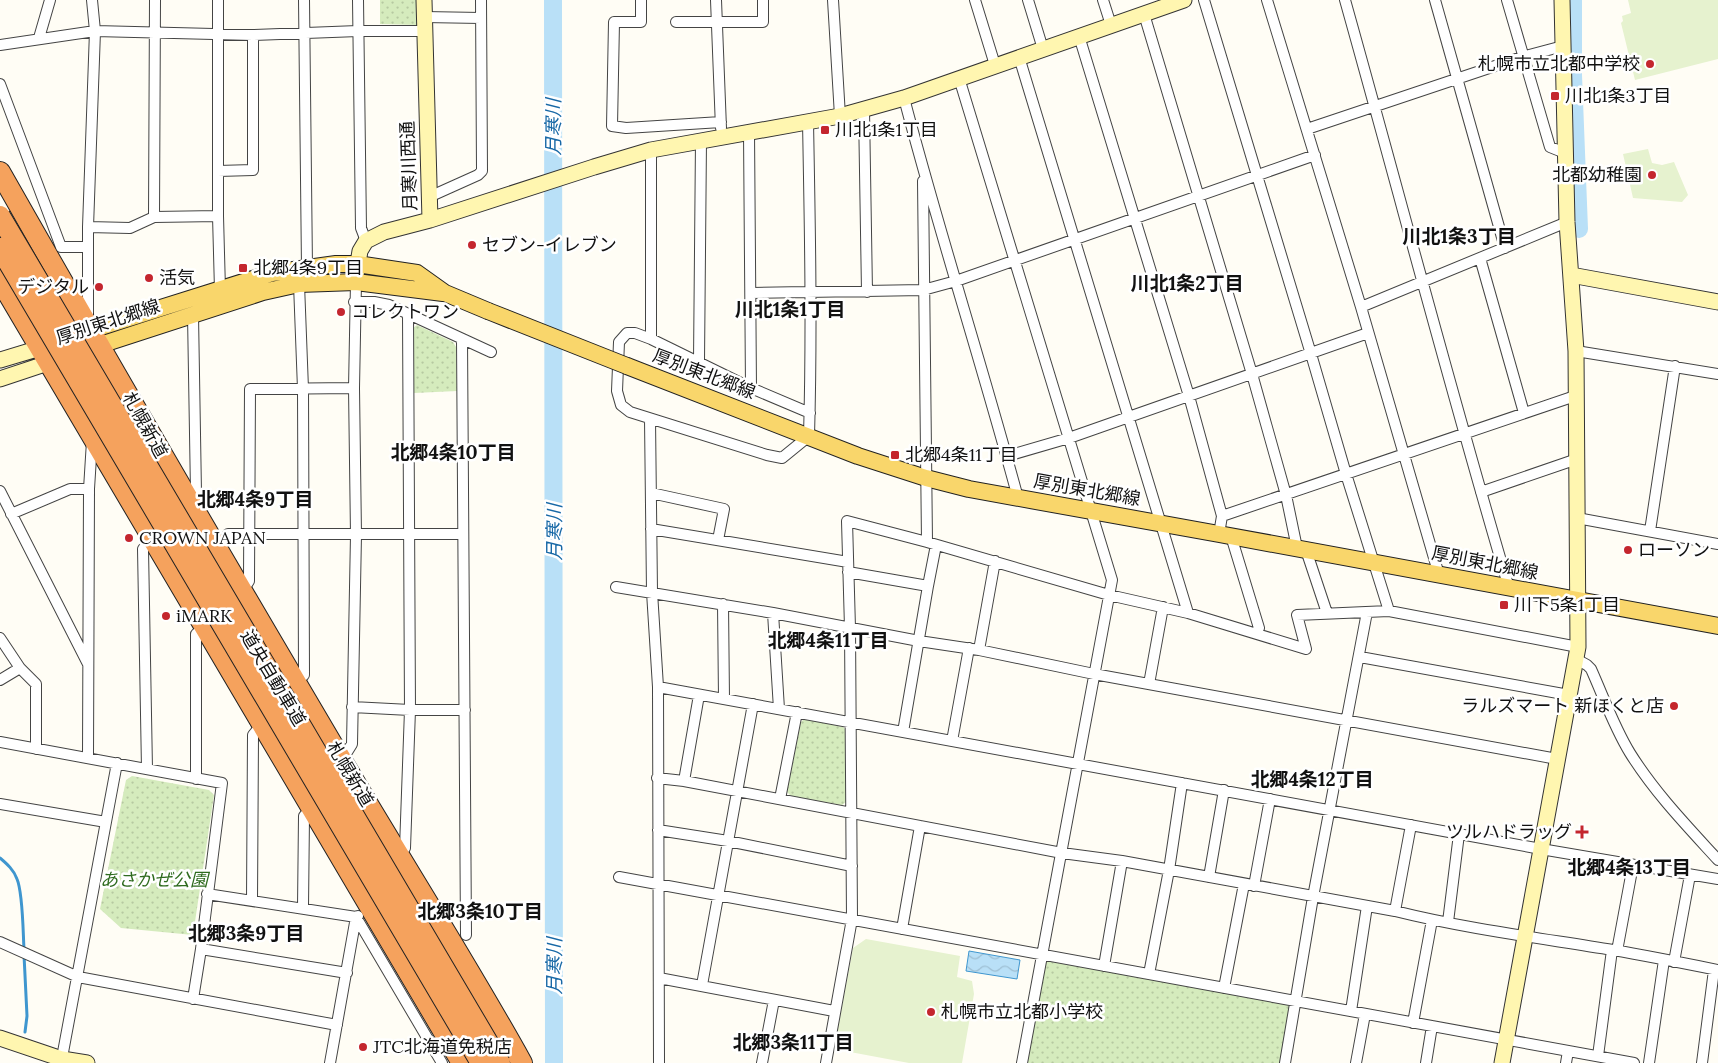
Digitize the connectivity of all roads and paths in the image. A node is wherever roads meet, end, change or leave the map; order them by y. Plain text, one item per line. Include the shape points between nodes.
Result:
1 (50, 0) edge
2 (92, 0) edge
3 (155, 0) edge
4 (218, 0) edge
5 (304, 0) edge
6 (358, 0) edge
7 (424, 0) edge
8 (481, 0) edge
9 (641, 0) edge
10 (716, 0) edge
11 (763, 0) edge
12 (833, 0) edge
13 (975, 0) edge
14 (1028, 0) edge
15 (1103, 0) edge
16 (1184, 0) edge
17 (1204, 0) edge
18 (1267, 0) edge
19 (1345, 0) edge
20 (1435, 0) edge
21 (1507, 0) edge
22 (1562, 0) edge
23 (1144, 14) junction
24 (481, 18) junction
25 (676, 22) dead end
26 (715, 22) junction
27 (424, 24) junction
28 (1111, 25) junction
29 (95, 31) junction
30 (358, 31) junction
31 (154, 32) junction
32 (305, 33) junction
33 (218, 34) junction
34 (253, 35) junction
35 (1079, 36) junction
36 (39, 38) junction
37 (0, 45) edge
38 (1563, 46) junction
39 (1043, 48) junction
40 (1019, 57) junction
41 (1522, 57) junction
42 (995, 65) junction
43 (959, 78) junction
44 (1456, 79) junction
45 (0, 84) edge
46 (904, 98) junction
47 (1375, 107) junction
48 (864, 110) junction
49 (840, 116) junction
50 (808, 122) junction
51 (721, 129) junction
52 (1307, 129) junction
53 (749, 132) junction
54 (700, 140) junction
55 (651, 150) junction
56 (1565, 153) junction
57 (1315, 155) junction
58 (922, 170) junction
59 (218, 171) junction
60 (0, 172) edge
61 (1257, 174) junction
62 (1199, 196) junction
63 (430, 197) junction
64 (0, 216) edge
65 (218, 216) junction
66 (154, 217) junction
67 (1135, 218) junction
68 (430, 220) junction
69 (1566, 222) junction
70 (88, 227) junction
71 (1074, 239) junction
72 (366, 241) junction
73 (88, 247) junction
74 (0, 248) edge
75 (1505, 248) junction
76 (1480, 258) junction
77 (1015, 260) junction
78 (357, 264) junction
79 (307, 268) junction
80 (1571, 275) junction
81 (0, 280) edge
82 (956, 281) junction
83 (1424, 281) junction
84 (356, 282) junction
85 (299, 284) junction
86 (220, 290) junction
87 (923, 290) junction
88 (867, 292) junction
89 (445, 293) junction
90 (752, 293) junction
91 (811, 293) junction
92 (354, 302) junction
93 (1718, 302) edge
94 (1361, 307) junction
95 (193, 314) junction
96 (408, 314) junction
97 (1368, 333) junction
98 (95, 337) junction
99 (462, 339) junction
100 (651, 339) junction
101 (1576, 351) junction
102 (491, 352) dead end
103 (1312, 354) junction
104 (44, 355) junction
105 (0, 360) edge
106 (699, 362) junction
107 (1675, 366) junction
108 (1252, 374) junction
109 (1718, 374) edge
110 (0, 379) edge
111 (354, 388) junction
112 (751, 388) junction
113 (303, 389) junction
114 (1189, 396) junction
115 (1575, 396) junction
116 (1524, 413) junction
117 (810, 414) junction
118 (1127, 417) junction
119 (650, 419) junction
120 (1464, 434) junction
121 (92, 435) junction
122 (809, 436) junction
123 (1069, 438) junction
124 (1404, 454) junction
125 (1007, 456) junction
126 (1577, 459) junction
127 (1346, 474) junction
128 (926, 478) junction
129 (89, 489) junction
130 (0, 491) edge
131 (1481, 492) junction
132 (651, 493) junction
133 (1286, 495) junction
134 (1018, 498) junction
135 (188, 500) junction
136 (1091, 511) junction
137 (12, 514) junction
138 (1222, 516) junction
139 (1578, 518) junction
140 (1161, 524) junction
141 (651, 528) junction
142 (1650, 531) junction
143 (228, 534) dead end
144 (249, 534) junction
145 (408, 534) junction
146 (462, 534) junction
147 (304, 535) junction
148 (356, 535) junction
149 (1225, 535) junction
150 (152, 538) junction
151 (718, 540) junction
152 (1718, 542) edge
153 (932, 543) junction
154 (1301, 549) junction
155 (995, 561) junction
156 (1372, 562) junction
157 (848, 567) junction
158 (1439, 575) junction
159 (928, 586) junction
160 (616, 587) dead end
161 (1509, 588) junction
162 (242, 592) junction
163 (652, 592) junction
164 (1109, 595) junction
165 (1578, 600) junction
166 (724, 604) junction
167 (1163, 607) junction
168 (1389, 611) junction
169 (1367, 612) junction
170 (773, 613) junction
171 (1188, 613) junction
172 (1327, 613) junction
173 (205, 626) junction
174 (1718, 626) edge
175 (850, 628) junction
176 (1256, 633) junction
177 (0, 638) edge
178 (919, 642) junction
179 (974, 649) junction
180 (1577, 653) junction
181 (1360, 657) junction
182 (88, 665) junction
183 (20, 668) junction
184 (1094, 674) junction
185 (0, 680) edge
186 (296, 683) junction
187 (1149, 684) junction
188 (658, 688) junction
189 (699, 695) junction
190 (1569, 695) junction
191 (724, 699) junction
192 (752, 704) junction
193 (352, 707) junction
194 (779, 709) junction
195 (410, 710) junction
196 (465, 710) junction
197 (797, 712) junction
198 (1347, 720) junction
199 (852, 722) junction
200 (262, 724) junction
201 (903, 732) junction
202 (952, 741) junction
203 (0, 742) edge
204 (36, 749) junction
205 (88, 758) junction
206 (1557, 759) junction
207 (342, 760) junction
208 (117, 763) junction
209 (1078, 764) junction
210 (147, 769) junction
211 (657, 778) junction
212 (196, 779) junction
213 (684, 781) junction
214 (1182, 783) junction
215 (1224, 790) junction
216 (736, 792) junction
217 (780, 799) junction
218 (1270, 799) junction
219 (0, 804) edge
220 (312, 807) junction
221 (1329, 810) junction
222 (852, 813) junction
223 (106, 822) junction
224 (1411, 825) junction
225 (920, 826) junction
226 (658, 830) junction
227 (1459, 834) junction
228 (728, 841) junction
229 (1541, 849) junction
230 (1062, 853) junction
231 (399, 857) junction
232 (1718, 860) edge
233 (1122, 861) junction
234 (1633, 865) junction
235 (852, 866) junction
236 (1169, 870) junction
237 (1690, 875) junction
238 (618, 877) dead end
239 (1209, 877) junction
240 (1718, 879) edge
241 (658, 884) junction
242 (1249, 885) junction
243 (207, 894) junction
244 (718, 894) junction
245 (1313, 897) junction
246 (252, 901) junction
247 (1367, 906) junction
248 (302, 908) junction
249 (1395, 911) junction
250 (363, 912) junction
251 (852, 919) junction
252 (1432, 920) junction
253 (1448, 922) junction
254 (902, 929) junction
255 (466, 935) dead end
256 (1525, 938) junction
257 (0, 942) edge
258 (201, 949) junction
259 (1615, 951) junction
260 (1043, 955) junction
261 (1669, 961) junction
262 (1104, 966) junction
263 (1716, 970) edge
264 (347, 973) junction
265 (1149, 974) junction
266 (78, 977) junction
267 (658, 978) junction
268 (702, 985) junction
269 (1224, 988) junction
270 (193, 999) junction
271 (774, 1000) junction
272 (1296, 1002) junction
273 (834, 1011) junction
274 (1351, 1012) junction
275 (1365, 1014) junction
276 (1413, 1023) junction
277 (337, 1024) junction
278 (1432, 1026) junction
279 (0, 1038) edge
280 (1506, 1040) junction
281 (1568, 1051) junction
282 (1598, 1056) junction
283 (61, 1061) edge
284 (1620, 1062) edge
285 (88, 1063) edge
286 (330, 1063) edge
287 (442, 1063) edge
288 (462, 1063) edge
289 (481, 1063) edge
290 (500, 1063) edge
291 (522, 1063) edge
292 (659, 1063) edge
293 (762, 1063) edge
294 (826, 1063) edge
295 (1022, 1063) edge
296 (1285, 1063) edge
297 (1356, 1063) edge
298 (1426, 1063) edge
299 (1502, 1063) edge
300 (1566, 1063) edge
301 (1634, 1063) edge
302 (1649, 1063) edge
303 (1702, 1063) edge

1 - 36 street
2 - 29 street
3 - 31 street
4 - 33 street
5 - 32 street
6 - 30 street
7 - 27 street, 月寒川西通
8 - 24 street
9 - 51 street via 641,22 614,22 612,126
10 - 26 street
11 - 26 street via 763,22
12 - 49 street
13 - 42 street
14 - 39 street
15 - 28 street
16 - 23 street
17 - 61 street
18 - 52 street
19 - 47 street
20 - 44 street
21 - 41 street
22 - 38 street
23 - 28 street
23 - 62 street
24 - 27 street
24 - 63 street via 482,171
25 - 26 street
26 - 51 street
27 - 30 street
27 - 63 street, 月寒川西通
28 - 35 street
29 - 31 street
29 - 36 street
29 - 70 street
30 - 32 street
30 - 72 street via 361,228
31 - 33 street
31 - 66 street
32 - 34 street
32 - 79 street
33 - 34 street
33 - 59 street
34 - 59 street via 253,170
35 - 39 street
35 - 67 street
36 - 37 street
38 - 41 street
38 - 56 street
39 - 40 street
40 - 42 street
40 - 71 street
41 - 44 street
41 - 56 street via 1550,147
42 - 43 street
43 - 46 street
43 - 77 street
44 - 47 street
44 - 75 street
45 - 73 street via 61,247
46 - 48 street
46 - 58 street
47 - 52 street
47 - 83 street
48 - 49 street
48 - 88 street
49 - 50 street
50 - 53 street
50 - 91 street
51 - 53 street
51 - 54 street
52 - 57 street
53 - 90 street
54 - 55 street
54 - 106 street
55 - 68 street
55 - 100 street
56 - 69 street
57 - 61 street
57 - 94 street
58 - 82 street
58 - 87 street
59 - 65 street
60 - 98 highway, 札幌新道
61 - 62 street
61 - 103 street
62 - 67 street
62 - 108 street
63 - 68 street, 月寒川西通
64 - 290 highway, 道央自動車道, bridge
65 - 66 street
65 - 86 street
66 - 70 street via 130,228
67 - 71 street
67 - 114 street
68 - 72 street, 月寒川西通 via 384,232
69 - 75 street
69 - 80 street
70 - 73 street
71 - 77 street
71 - 118 street
72 - 78 street
73 - 98 street via 87,310
74 - 289 highway, 道央自動車道, bridge
75 - 76 street
76 - 83 street
76 - 116 street
77 - 82 street
77 - 123 street
78 - 79 main road, 厚別東北郷線
78 - 84 street
78 - 89 main road, 厚別東北郷線 via 417,273
79 - 86 main road, 厚別東北郷線 via 272,273
80 - 93 street
80 - 101 street
81 - 104 highway
82 - 87 street
82 - 125 street
83 - 94 street
83 - 120 street
84 - 85 main road, 厚別東北郷線
84 - 89 main road, 厚別東北郷線
84 - 92 street
85 - 95 main road, 厚別東北郷線
85 - 113 street
86 - 98 main road, 厚別東北郷線
87 - 88 street
87 - 128 street
88 - 91 street
89 - 122 main road, 厚別東北郷線, bridge
90 - 91 street
90 - 112 street
91 - 117 street
92 - 96 street via 389,305
92 - 111 street
94 - 97 street
95 - 98 main road, 厚別東北郷線
95 - 135 street via 196,493
96 - 99 street
96 - 145 street
97 - 103 street
97 - 124 street
98 - 104 main road, 厚別東北郷線
98 - 135 highway, 札幌新道
99 - 102 street
99 - 146 street
100 - 106 street
100 - 119 street via 635,333 622,337 619,342 618,391 621,405
101 - 107 street
101 - 115 street
103 - 108 street
103 - 127 street
104 - 105 street
104 - 110 street
104 - 121 highway
106 - 112 street
107 - 109 street
107 - 142 street
108 - 114 street
108 - 133 street
111 - 113 street
111 - 148 street
112 - 117 street
113 - 144 street via 250,389
113 - 147 street
114 - 118 street
114 - 138 street
115 - 116 street
115 - 126 street
116 - 120 street
117 - 122 street
118 - 123 street
118 - 140 street
119 - 122 street via 782,458
119 - 132 street
120 - 124 street
120 - 131 street
121 - 129 street
121 - 150 highway
122 - 128 main road, 厚別東北郷線
123 - 125 street
123 - 136 street
124 - 127 street
124 - 158 street
125 - 134 street
126 - 131 street
126 - 139 street
127 - 133 street
127 - 156 street
128 - 134 main road, 厚別東北郷線
128 - 153 street
129 - 137 street via 70,489
129 - 182 street
130 - 137 street
131 - 161 street
132 - 141 street
132 - 151 street via 724,508
133 - 138 street
133 - 154 street
134 - 136 main road, 厚別東北郷線
135 - 162 highway, 札幌新道
136 - 140 main road, 厚別東北郷線
136 - 164 street via 1112,580
137 - 182 street
138 - 149 street
139 - 142 street
139 - 165 street
140 - 149 main road, 厚別東北郷線
140 - 171 street
141 - 151 street
141 - 163 street
142 - 152 street
143 - 144 street
144 - 147 street
144 - 162 street via 249,582
145 - 146 street
145 - 148 street
145 - 195 street
146 - 196 street
147 - 148 street
147 - 186 street via 304,675
148 - 193 street
149 - 154 main road, 厚別東北郷線
149 - 176 street via 1259,628
150 - 173 highway
150 - 210 street via 143,549
151 - 157 street
153 - 155 street
153 - 157 street via 847,521
153 - 159 street
154 - 156 main road, 厚別東北郷線
154 - 172 street
155 - 164 street
155 - 179 street
156 - 158 main road, 厚別東北郷線
156 - 168 street
157 - 159 street
157 - 175 street
158 - 161 main road, 厚別東北郷線
159 - 178 street
160 - 163 street
161 - 165 main road, 厚別東北郷線
162 - 186 highway, 札幌新道
163 - 166 street
163 - 188 street
164 - 167 street
164 - 184 street
165 - 174 main road, 厚別東北郷線
165 - 180 street
166 - 170 street
166 - 191 street
167 - 171 street
167 - 187 street
168 - 169 street
168 - 180 street
169 - 172 street
169 - 181 street
170 - 175 street
170 - 194 street
171 - 176 street
172 - 176 street via 1297,615 1306,649
173 - 200 highway
173 - 212 street via 196,634
175 - 178 street
175 - 199 street
177 - 183 street
178 - 179 street
178 - 201 street
179 - 184 street
179 - 202 street
180 - 190 street
180 - 232 street via 1591,669 1621,737 1641,769 1668,806
181 - 190 street
181 - 198 street
182 - 205 street
183 - 185 street
183 - 204 street via 36,684
184 - 187 street
184 - 209 street
186 - 207 highway, 札幌新道
187 - 198 street
188 - 189 street
188 - 211 street
189 - 191 street
189 - 213 street
190 - 206 street
191 - 192 street
192 - 194 street
192 - 216 street
193 - 195 street
193 - 207 street via 352,744
194 - 197 street
195 - 196 street
195 - 231 street via 405,848
196 - 255 street
197 - 199 street
197 - 217 street
198 - 206 street
198 - 221 street
199 - 201 street
199 - 222 street
200 - 220 highway
200 - 246 street via 253,735
201 - 202 street
202 - 209 street
203 - 204 street
204 - 205 street
205 - 208 street
206 - 229 street
207 - 231 highway, 札幌新道
208 - 210 street
208 - 223 street
209 - 214 street
209 - 230 street
210 - 212 street
211 - 213 street
211 - 226 street
212 - 243 street via 222,783
213 - 216 street
214 - 215 street
214 - 236 street
215 - 218 street
215 - 239 street
216 - 217 street
216 - 228 street
217 - 222 street
218 - 221 street
218 - 242 street
219 - 223 street
220 - 248 street via 304,816
220 - 250 highway
221 - 224 street
221 - 245 street
222 - 225 street
222 - 235 street
223 - 266 street
224 - 227 street
224 - 249 street
225 - 230 street
225 - 254 street
226 - 228 street
226 - 241 street
227 - 229 street
227 - 253 street
228 - 235 street
228 - 244 street
229 - 234 street
229 - 256 street
230 - 233 street
230 - 260 street
231 - 291 highway, 札幌新道
233 - 236 street
233 - 262 street
234 - 237 street
234 - 259 street
235 - 251 street
236 - 239 street
236 - 265 street
237 - 240 street
237 - 261 street
238 - 241 street
239 - 242 street
241 - 244 street
241 - 267 street
242 - 245 street
242 - 269 street
243 - 246 street
243 - 258 street
244 - 251 street
244 - 268 street
245 - 247 street
245 - 272 street
246 - 248 street
247 - 249 street
247 - 274 street
248 - 250 street
249 - 252 street
250 - 264 street
250 - 287 street
250 - 288 highway
251 - 254 street
251 - 273 street
252 - 253 street
252 - 276 street
253 - 256 street
254 - 260 street
256 - 259 street
256 - 280 street
257 - 266 street
258 - 264 street
258 - 270 street
259 - 261 street
259 - 282 street
260 - 262 street
260 - 295 street
261 - 263 street
261 - 302 street
262 - 265 street
263 - 303 street
264 - 277 street
265 - 269 street
266 - 270 street
266 - 283 street
267 - 268 street
267 - 292 street
268 - 271 street
269 - 272 street
270 - 277 street
271 - 273 street
271 - 293 street
272 - 274 street
272 - 296 street
273 - 294 street
274 - 275 street
275 - 276 street
275 - 297 street
276 - 278 street
277 - 286 street
278 - 280 street
278 - 298 street
279 - 283 street
280 - 281 street
280 - 299 street
281 - 282 street
281 - 300 street
282 - 284 street
283 - 285 street
284 - 301 street

